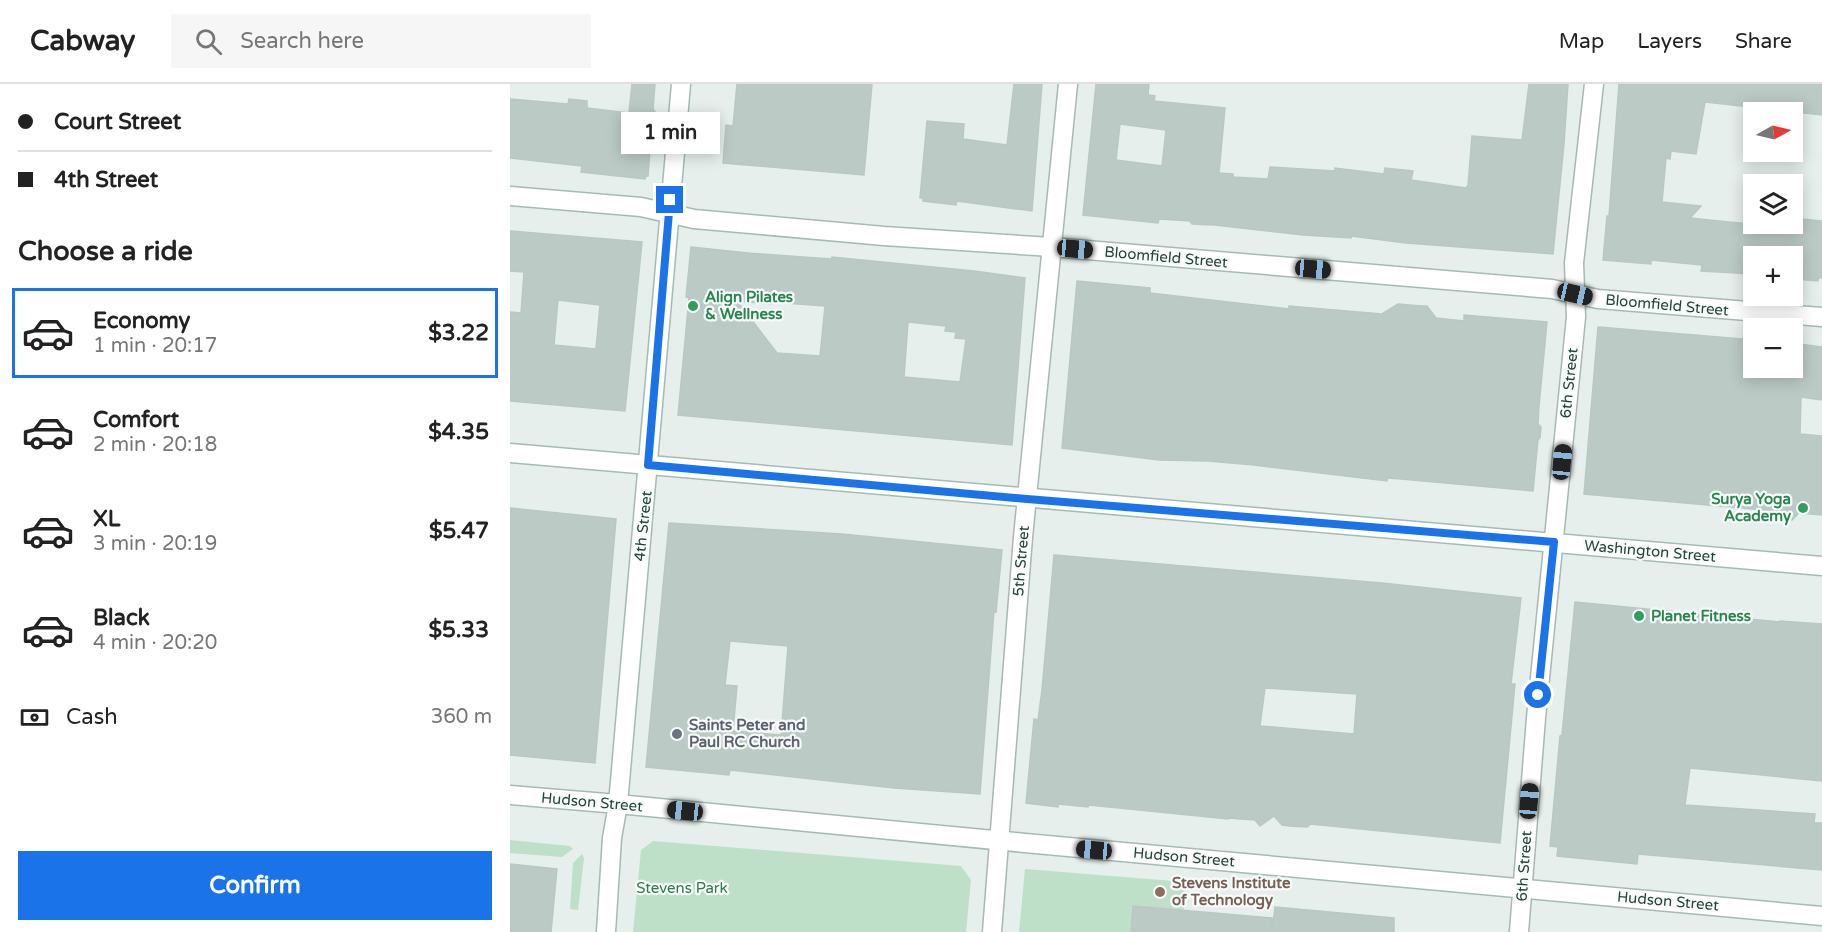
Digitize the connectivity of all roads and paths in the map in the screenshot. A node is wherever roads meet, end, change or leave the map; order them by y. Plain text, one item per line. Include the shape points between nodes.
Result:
1 (681, 84) edge
2 (1068, 84) edge
3 (1594, 84) edge
4 (510, 196) edge
5 (669, 213) junction
6 (1051, 247) junction
7 (1575, 294) junction
8 (1822, 317) edge
9 (510, 453) edge
10 (648, 465) junction
11 (1027, 499) junction
12 (1554, 542) junction
13 (1822, 566) edge
14 (510, 795) edge
15 (618, 804) junction
16 (998, 841) junction
17 (1523, 888) junction
18 (1822, 916) edge
19 (606, 932) edge
20 (992, 932) edge
21 (1519, 932) edge

1 - 5 street, 4th Street
2 - 6 street, 5th Street
3 - 7 street, 6th Street via 1574,263
4 - 5 street, Bloomfield Street
5 - 6 street, Bloomfield Street via 694,219 903,238
5 - 10 street, 4th Street
6 - 7 street, Bloomfield Street
6 - 11 street, 5th Street
7 - 8 street, Bloomfield Street
7 - 12 street, 6th Street
9 - 10 street, Washington Street
10 - 11 street, Washington Street
10 - 15 street, 4th Street
11 - 12 street, Washington Street
11 - 16 street, 5th Street
12 - 13 street, Washington Street
12 - 17 street, 6th Street
14 - 15 street, Hudson Street
15 - 16 street, Hudson Street
15 - 19 street, 4th Street
16 - 17 street, Hudson Street
16 - 20 street, 5th Street
17 - 18 street, Hudson Street
17 - 21 street, 6th Street

